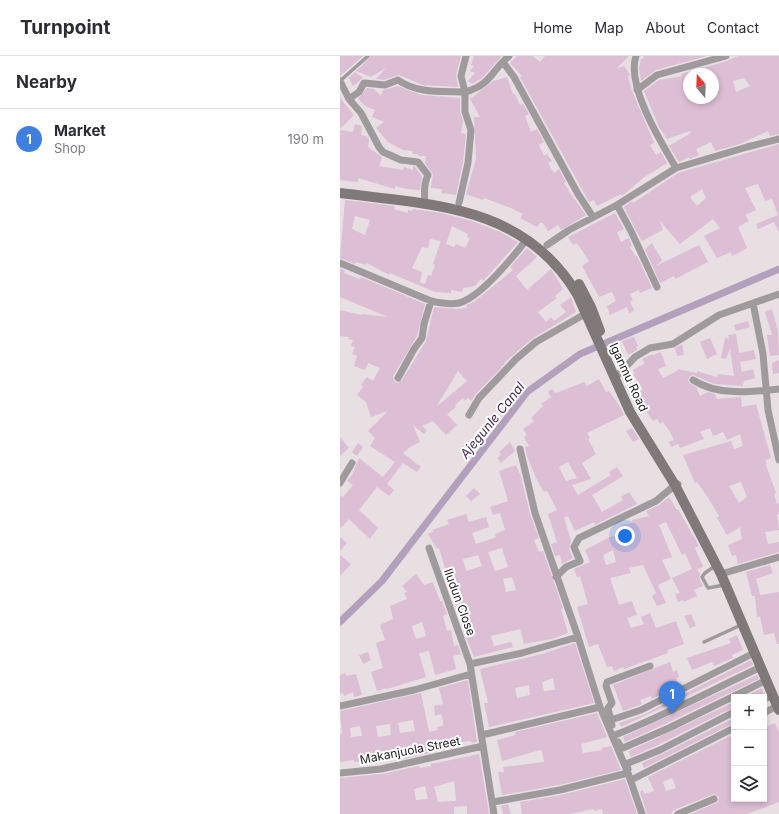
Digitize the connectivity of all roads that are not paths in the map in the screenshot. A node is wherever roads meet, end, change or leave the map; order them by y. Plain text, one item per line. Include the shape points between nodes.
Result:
1 (368, 56) edge
2 (466, 56) edge
3 (509, 56) edge
4 (636, 56) edge
5 (726, 56) edge
6 (503, 62) junction
7 (340, 81) edge
8 (637, 90) junction
9 (465, 92) junction
10 (349, 99) junction
11 (779, 139) edge
12 (676, 168) junction
13 (340, 186) edge
14 (340, 193) edge
15 (424, 201) junction
16 (459, 203) junction
17 (617, 205) junction
18 (593, 217) junction
19 (527, 239) junction
20 (547, 245) junction
21 (340, 263) edge
22 (657, 287) dead end
23 (779, 294) edge
24 (431, 301) junction
25 (753, 303) junction
26 (590, 319) junction
27 (611, 363) junction
28 (618, 374) junction
29 (398, 378) dead end
30 (693, 380) dead end
31 (779, 389) edge
32 (767, 390) junction
33 (469, 415) dead end
34 (520, 449) dead end
35 (779, 460) edge
36 (352, 463) dead end
37 (340, 483) edge
38 (677, 484) junction
39 (429, 548) dead end
40 (779, 557) edge
41 (720, 571) junction
42 (556, 577) junction
43 (725, 585) junction
44 (742, 625) junction
45 (578, 637) junction
46 (704, 642) dead end
47 (754, 653) junction
48 (470, 664) junction
49 (650, 666) dead end
50 (761, 667) junction
51 (471, 674) junction
52 (767, 680) junction
53 (774, 702) edge
54 (340, 706) edge
55 (600, 707) junction
56 (767, 710) edge
57 (731, 714) edge
58 (611, 720) junction
59 (731, 729) edge
60 (616, 735) junction
61 (482, 736) junction
62 (483, 746) junction
63 (340, 773) edge
64 (631, 776) junction
65 (714, 800) dead end
66 (493, 802) junction
67 (494, 814) edge
68 (643, 814) edge
69 (678, 814) edge

1 - 7 lane
2 - 9 street via 462,76
3 - 6 street
4 - 8 street via 634,63
5 - 8 street via 657,75
6 - 9 street via 478,88
6 - 18 street
7 - 10 street
8 - 12 street via 647,115
9 - 10 street via 424,90 408,87 398,80 385,84 364,83 359,92
9 - 16 street via 465,112 471,130 468,163
10 - 15 street via 361,113 383,152 401,160 418,162 423,167 428,175 423,186
11 - 12 street
12 - 17 street
13 - 15 main road, Iganmu Road
14 - 15 main road, Iganmu Road
15 - 16 main road, Iganmu Road
15 - 19 main road, Iganmu Road via 489,219
16 - 20 main road, Iganmu Road via 505,218
17 - 18 street
17 - 22 street
18 - 20 street
19 - 24 street via 501,270 474,294 458,303
19 - 26 main road, Iganmu Road via 542,250 568,280
20 - 26 main road, Iganmu Road via 574,276 591,307
21 - 24 street
23 - 25 street
24 - 29 street via 422,338
25 - 28 street via 719,315 673,344 650,348 635,357
25 - 32 street
26 - 27 main road, Iganmu Road
26 - 33 street via 536,342 479,398
27 - 28 main road, Iganmu Road
27 - 38 main road, Iganmu Road via 630,412
28 - 38 main road, Iganmu Road via 633,412
30 - 32 street via 704,387 726,391
31 - 32 street
32 - 35 street via 768,410
34 - 42 street via 535,513
36 - 37 street
38 - 41 main road, Iganmu Road
38 - 42 street via 656,501 580,538 574,547 580,561 566,567
39 - 48 street, Iludun Close
40 - 41 street
41 - 43 main road, Iganmu Road
41 - 43 lane via 703,575 704,582 708,588
41 - 53 main road, Iganmu Road
42 - 45 street
43 - 44 main road, Iganmu Road
44 - 46 lane
44 - 47 main road, Iganmu Road
45 - 48 street
45 - 55 street
47 - 50 main road, Iganmu Road
47 - 58 street via 641,710
48 - 51 street, Iludun Close
49 - 58 street via 608,682 606,686 612,703 608,708
50 - 52 main road, Iganmu Road
50 - 60 street via 689,703
51 - 54 street via 414,690
51 - 61 street, Iludun Close
52 - 53 main road, Iganmu Road
52 - 60 street via 623,748 619,745
53 - 56 street
55 - 61 street
55 - 64 street
57 - 64 street via 660,750 626,764
58 - 60 street
59 - 64 street
61 - 62 street, Iludun Close
62 - 63 street, Makanjuola Street via 381,769
62 - 66 street, Iludun Close
64 - 66 street
64 - 68 street
65 - 69 street
66 - 67 street, Iludun Close

